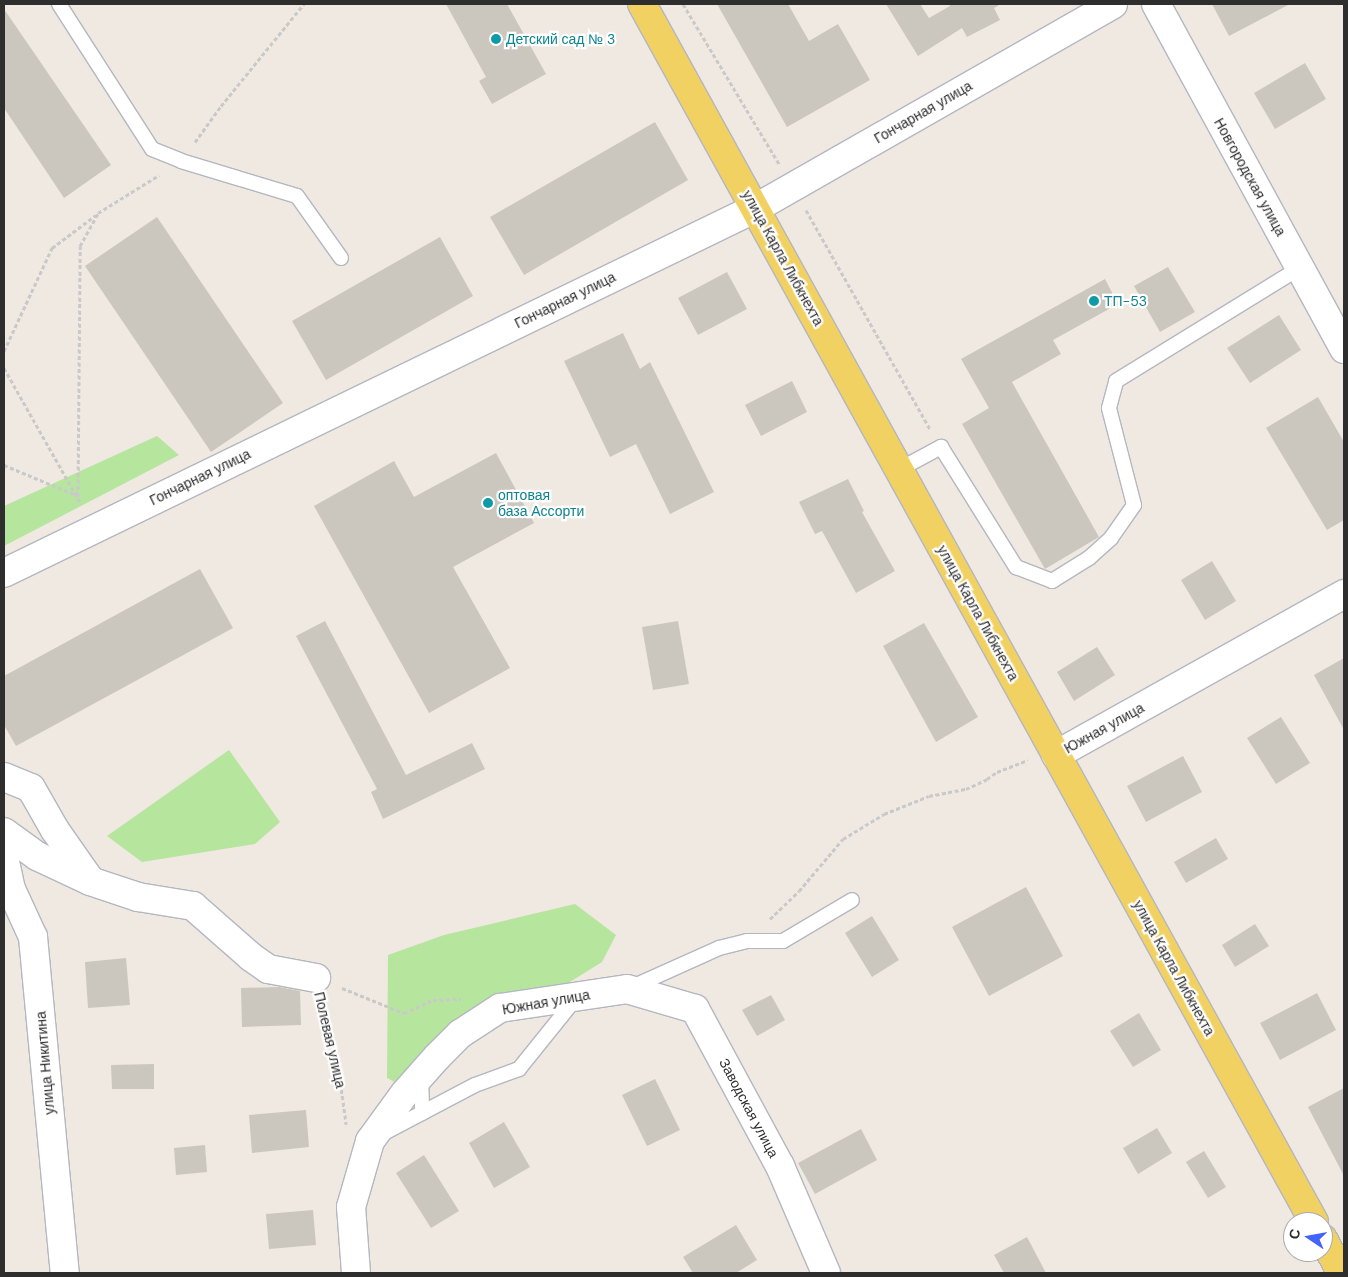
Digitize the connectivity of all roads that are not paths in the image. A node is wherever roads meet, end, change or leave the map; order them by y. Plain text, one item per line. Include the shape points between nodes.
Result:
1 (59, 4) edge
2 (642, 4) edge
3 (1113, 4) edge
4 (1156, 4) edge
5 (756, 208) junction
6 (341, 258) dead end
7 (1300, 268) junction
8 (1344, 349) edge
9 (900, 469) junction
10 (4, 573) edge
11 (1344, 594) edge
12 (1056, 755) junction
13 (4, 777) edge
14 (4, 832) edge
15 (4, 857) edge
16 (90, 881) junction
17 (852, 900) dead end
18 (316, 978) road end
19 (627, 989) junction
20 (578, 996) junction
21 (421, 1074) junction
22 (422, 1113) junction
23 (358, 1135) junction
24 (1308, 1212) edge
25 (1333, 1257) edge
26 (65, 1273) edge
27 (356, 1273) edge
28 (826, 1273) edge
29 (1342, 1273) edge

1 - 6 lane via 152,149 297,196
2 - 5 main road, улица Карла Либкнехта
3 - 5 street, Гончарная улица
4 - 7 street, Новгородская улица
5 - 9 main road, улица Карла Либкнехта
5 - 10 street, Гончарная улица
7 - 8 street, Новгородская улица
7 - 9 lane via 1116,381 1109,408 1134,504 1111,538 1089,558 1052,581 1016,567 941,447
9 - 12 main road, улица Карла Либкнехта
11 - 12 street, Южная улица
12 - 24 main road, улица Карла Либкнехта
13 - 16 street via 31,788
14 - 16 street, Полевая улица via 37,856
15 - 26 street, улица Никитина via 12,889 33,937
16 - 18 street, Полевая улица via 138,897 193,906 268,969
17 - 19 lane, Южная улица via 783,941 747,941 719,948
19 - 20 street, Южная улица
19 - 28 street, Заводская улица via 696,1009 780,1166
20 - 21 street, Южная улица via 500,1008 460,1034
20 - 22 lane via 519,1069 475,1085
21 - 22 lane
21 - 23 street, Южная улица
22 - 23 lane
23 - 27 street, Южная улица via 351,1207
25 - 29 main road

